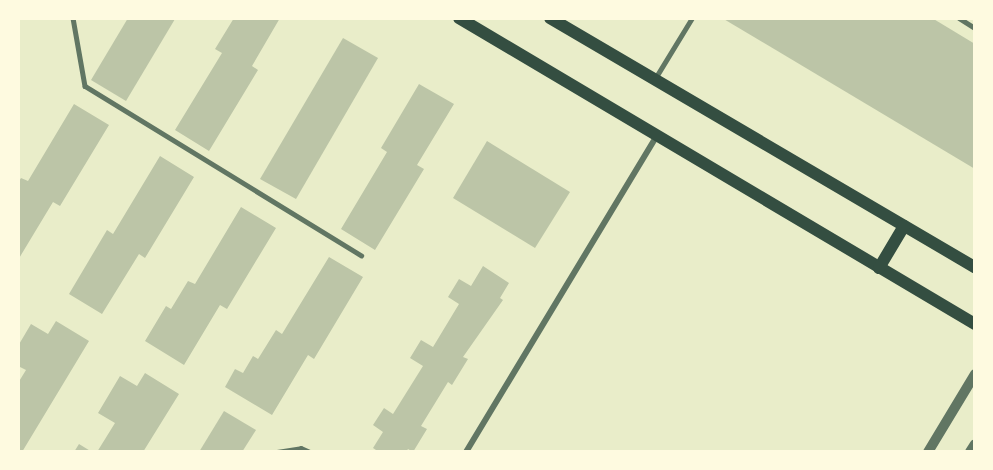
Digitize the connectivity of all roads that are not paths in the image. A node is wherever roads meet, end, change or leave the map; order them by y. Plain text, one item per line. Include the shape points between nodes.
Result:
1 (74, 18) edge
2 (459, 18) edge
3 (550, 18) edge
4 (692, 18) edge
5 (959, 18) edge
6 (975, 28) edge
7 (655, 80) junction
8 (657, 135) junction
9 (904, 226) junction
10 (361, 255) dead end
11 (975, 267) edge
12 (879, 268) junction
13 (975, 324) edge
14 (975, 374) edge
15 (975, 444) edge
16 (277, 452) edge
17 (310, 452) edge
18 (466, 452) edge
19 (928, 452) edge
20 (970, 452) edge

1 - 10 lane via 84,86
2 - 8 main road
3 - 7 main road
4 - 7 lane
5 - 6 lane
7 - 9 main road
8 - 12 main road
8 - 18 street
9 - 11 main road
9 - 12 main road
12 - 13 main road
14 - 19 street
15 - 20 street
16 - 17 lane via 301,448

